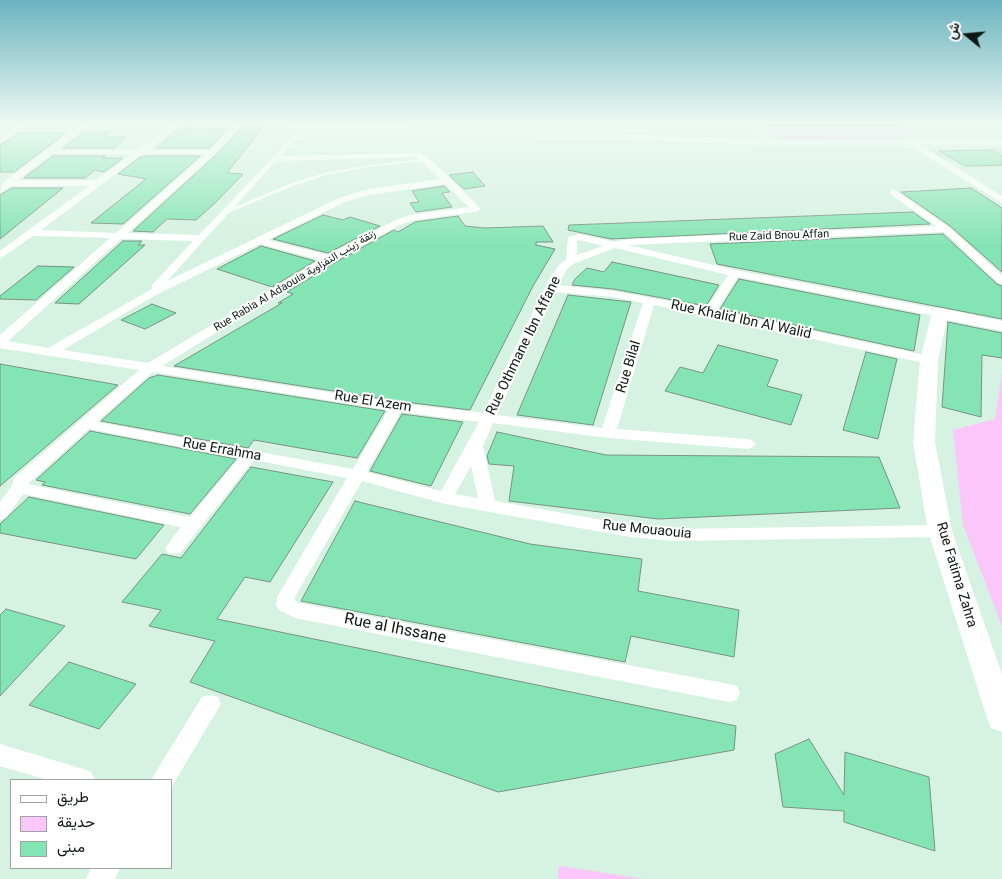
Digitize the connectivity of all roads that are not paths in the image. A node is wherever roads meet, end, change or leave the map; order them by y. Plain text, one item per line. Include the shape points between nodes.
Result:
1 (32, 164) edge
2 (124, 164) edge
3 (199, 164) edge
4 (270, 164) edge
5 (387, 164) edge
6 (430, 164) edge
7 (944, 164) edge
8 (447, 181) junction
9 (4, 183) edge
10 (99, 183) junction
11 (0, 190) edge
12 (893, 192) dead end
13 (1002, 200) edge
14 (228, 212) junction
15 (946, 229) junction
16 (30, 233) junction
17 (120, 236) junction
18 (202, 238) junction
19 (261, 241) junction
20 (612, 246) junction
21 (0, 256) edge
22 (329, 259) junction
23 (570, 261) junction
24 (734, 273) junction
25 (1002, 281) edge
26 (551, 288) junction
27 (150, 294) junction
28 (649, 301) junction
29 (710, 312) junction
30 (940, 313) junction
31 (1002, 326) edge
32 (0, 343) edge
33 (52, 351) junction
34 (929, 360) junction
35 (151, 367) junction
36 (397, 407) junction
37 (488, 418) junction
38 (85, 424) junction
39 (608, 433) junction
40 (748, 444) dead end
41 (475, 446) junction
42 (250, 455) junction
43 (358, 475) junction
44 (19, 488) junction
45 (444, 498) junction
46 (488, 506) junction
47 (0, 514) edge
48 (193, 524) junction
49 (940, 531) junction
50 (174, 548) dead end
51 (729, 693) dead end
52 (210, 704) dead end
53 (1002, 718) edge
54 (0, 755) edge
55 (80, 779) edge
56 (164, 779) edge

1 - 9 street
2 - 10 street
3 - 17 street
4 - 14 street
5 - 14 lane via 317,176
6 - 8 street
7 - 13 street
8 - 19 street via 368,192 342,200
8 - 22 street, Rue Rabia Al Adaouia زنقة زينب النفزاوية via 476,209 405,220
9 - 10 street
9 - 11 street
10 - 16 street
12 - 15 street
14 - 18 street
15 - 20 street, Rue Zaid Bnou Affan via 645,241
15 - 25 street
16 - 17 street
16 - 21 street
17 - 18 street
17 - 32 street
18 - 27 street
19 - 22 street
19 - 27 street
20 - 23 street
20 - 23 street via 572,239
20 - 24 street
22 - 35 street, Rue Rabia Al Adaouia زنقة زينب النفزاوية
23 - 26 street, Rue Othmane Ibn Affane
24 - 29 street
24 - 30 street
26 - 28 street, Rue Khalid Ibn Al Walid
26 - 37 street, Rue Othmane Ibn Affane
27 - 33 street
28 - 29 street, Rue Khalid Ibn Al Walid
28 - 39 street, Rue Bilal
29 - 34 street, Rue Khalid Ibn Al Walid
30 - 31 street
30 - 34 street, Rue Fatima Zahra
32 - 33 street, Rue El Azem
33 - 35 street, Rue El Azem
34 - 49 street, Rue Fatima Zahra via 924,442
35 - 36 street, Rue El Azem
35 - 38 street, Rue Rabia Al Adaouia زنقة زينب النفزاوية
36 - 37 street, Rue El Azem
36 - 43 street, Rue al Ihssane
37 - 39 street, Rue El Azem
37 - 41 street, Rue Othmane Ibn Affane
38 - 42 street, Rue Errahma
38 - 44 street, Rue Rabia Al Adaouia زنقة زينب النفزاوية via 29,473
39 - 40 street, Rue El Azem
41 - 45 street, Rue Othmane Ibn Affane
41 - 46 street
42 - 43 street, Rue Errahma
42 - 48 street
43 - 45 street, Rue Mouaouia
43 - 51 street, Rue al Ihssane via 286,597 286,605 294,610
44 - 47 street, Rue Rabia Al Adaouia زنقة زينب النفزاوية
44 - 48 street
45 - 46 street, Rue Mouaouia
46 - 49 street, Rue Mouaouia via 630,531 674,535
48 - 50 street
49 - 53 street, Rue Fatima Zahra
52 - 56 street
54 - 55 street

